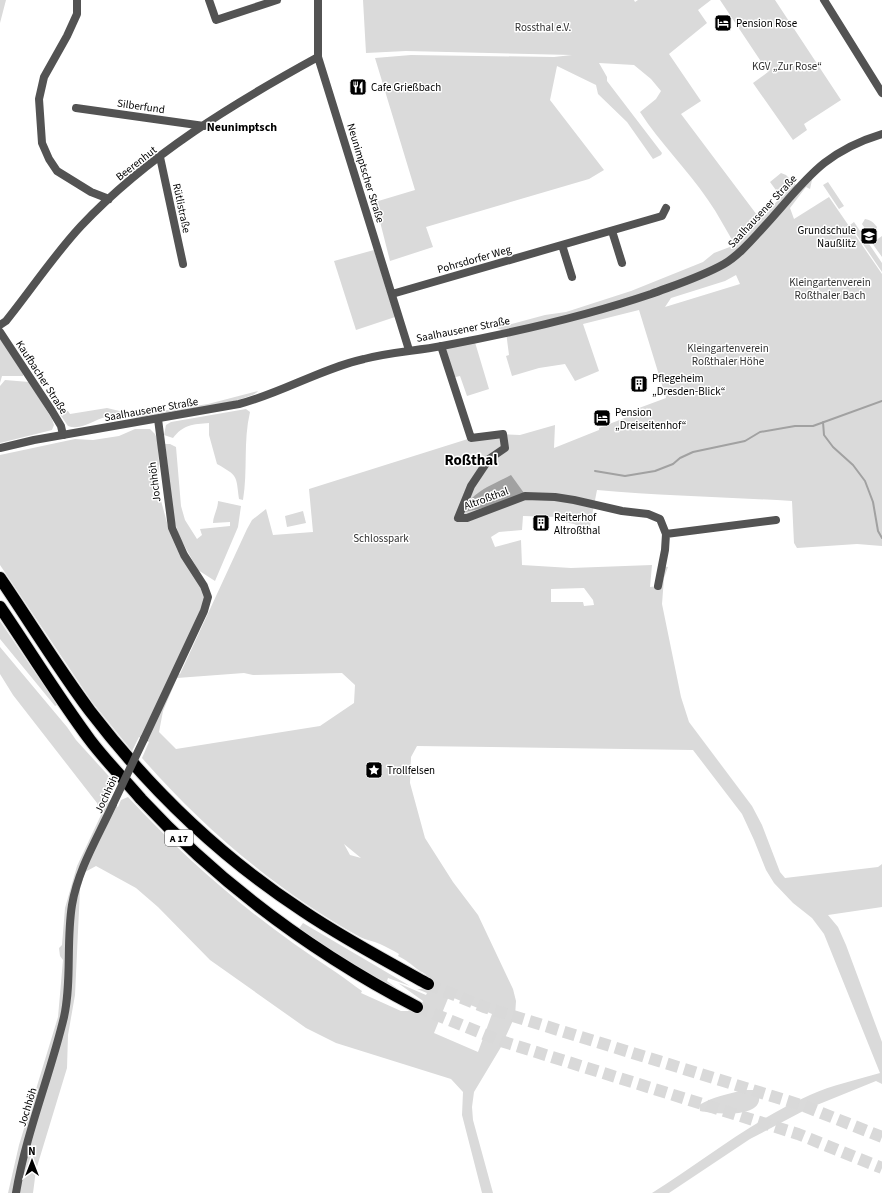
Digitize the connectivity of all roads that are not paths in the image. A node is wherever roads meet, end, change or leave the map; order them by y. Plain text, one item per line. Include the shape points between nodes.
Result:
1 (77, 0) edge
2 (209, 0) edge
3 (277, 0) edge
4 (318, 0) edge
5 (824, 0) edge
6 (318, 57) junction
7 (882, 93) edge
8 (76, 108) dead end
9 (204, 126) junction
10 (882, 134) edge
11 (160, 157) junction
12 (109, 199) junction
13 (666, 208) dead end
14 (612, 231) junction
15 (562, 245) junction
16 (622, 263) dead end
17 (183, 264) dead end
18 (572, 277) dead end
19 (392, 294) junction
20 (0, 325) edge
21 (0, 332) edge
22 (441, 346) junction
23 (409, 350) junction
24 (158, 419) junction
25 (62, 435) junction
26 (0, 448) edge
27 (776, 520) dead end
28 (666, 534) junction
29 (0, 578) edge
30 (658, 586) dead end
31 (0, 607) edge
32 (428, 984) tunnel mouth
33 (417, 1007) tunnel mouth
34 (16, 1193) edge

1 - 12 street via 77,14 44,77 39,99 42,143 57,171 91,192
2 - 3 street via 216,20
4 - 6 street, Neunimptscher Straße
5 - 7 street
6 - 9 street, Beerenhut via 265,86
6 - 19 street, Neunimptscher Straße
8 - 9 street, Silberfund
9 - 11 street, Beerenhut
10 - 22 street, Saalhausener Straße via 847,147 827,160 797,187 744,249 726,264 604,310
11 - 12 street, Beerenhut
11 - 17 street, Rütlistraße
12 - 20 street, Beerenhut via 80,227 6,321
13 - 14 street, Pohrsdorfer Weg via 662,216
14 - 15 street, Pohrsdorfer Weg
14 - 16 street
15 - 18 street
15 - 19 street, Pohrsdorfer Weg
19 - 23 street, Neunimptscher Straße
21 - 25 street, Kaufbacher Straße via 52,411 61,426
22 - 23 street, Saalhausener Straße
22 - 28 street, Altroßthal via 471,438 502,434 505,448 489,459 471,486 458,518 467,518 525,496 555,497 648,514 660,519
23 - 24 street, Saalhausener Straße via 362,359 333,368 254,400
24 - 25 street, Saalhausener Straße
24 - 34 street, Jochhöh, bridge via 172,528 208,597 201,618 77,884 72,912 64,1015 26,1148
25 - 26 street, Saalhausener Straße
27 - 28 street
28 - 30 street
29 - 32 highway, A 17 via 90,710 175,807 239,864 302,911
31 - 33 highway, A 17 via 90,740 180,840 229,884 303,940 376,986

